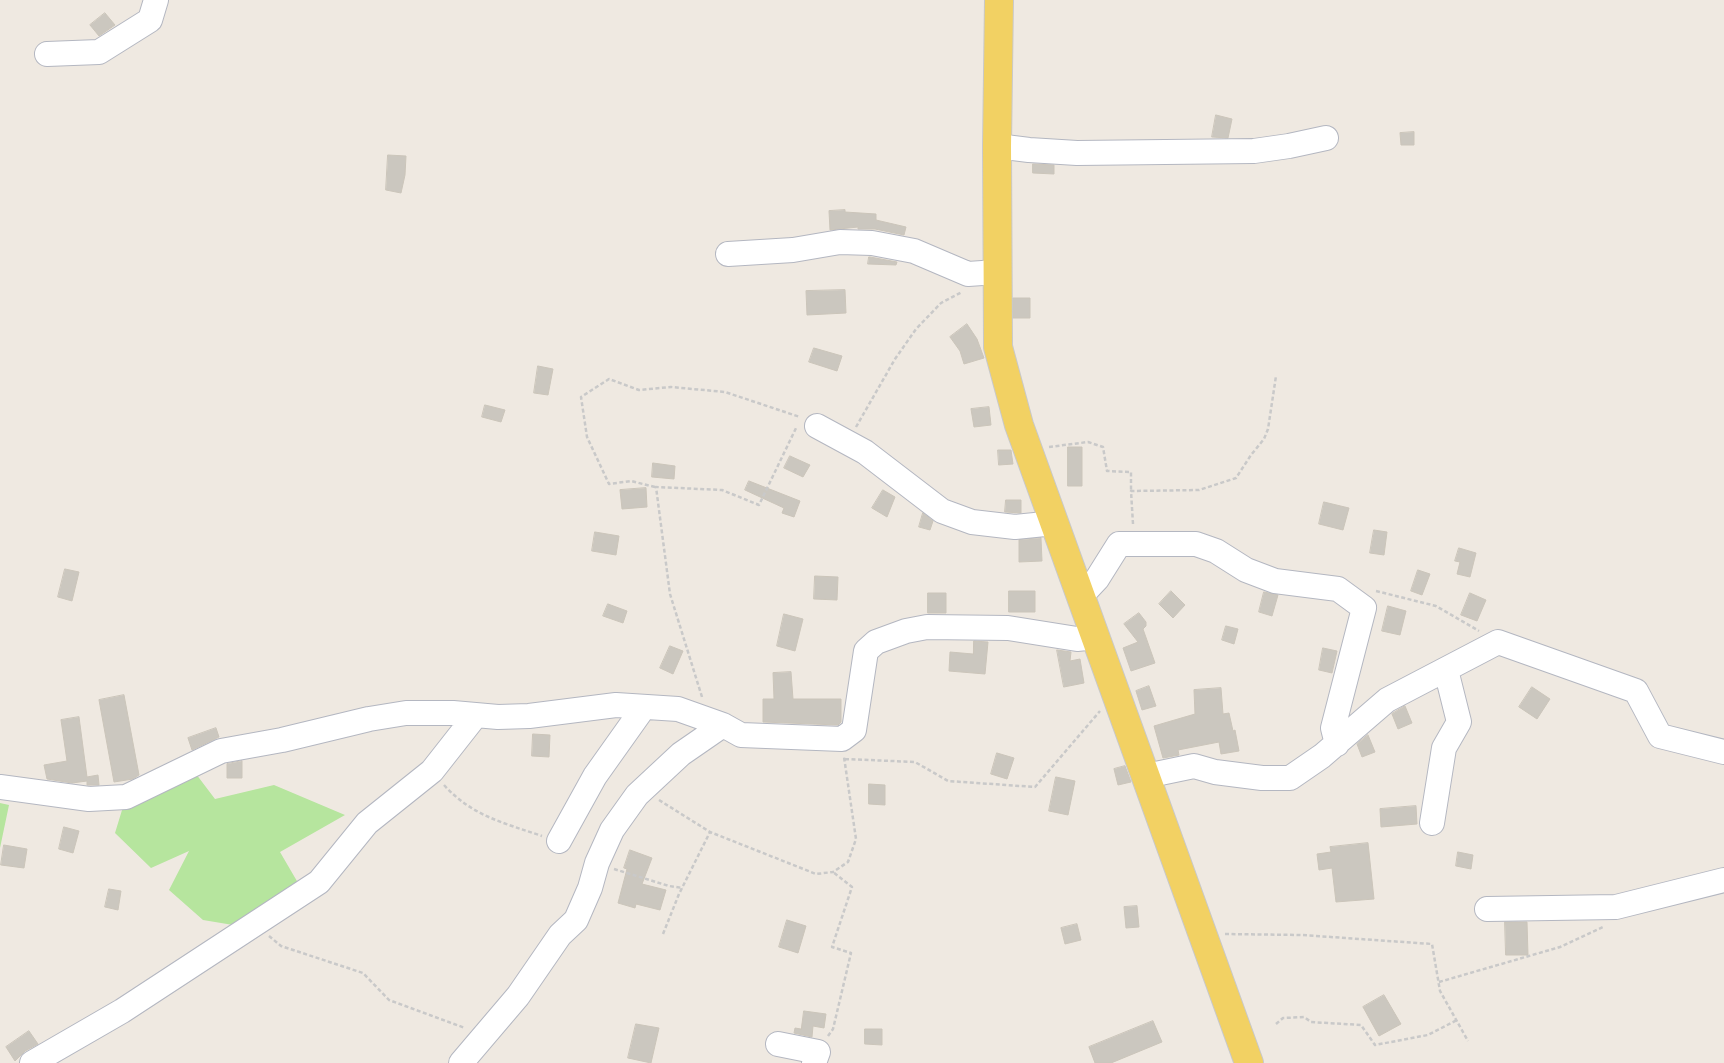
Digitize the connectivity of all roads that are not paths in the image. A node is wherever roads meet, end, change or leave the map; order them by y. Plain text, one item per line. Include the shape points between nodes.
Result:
1 (156, 0) edge
2 (1000, 0) edge
3 (47, 54) dead end
4 (1326, 138) dead end
5 (996, 146) junction
6 (728, 254) dead end
7 (987, 273) junction
8 (809, 422) road end
9 (1055, 523) junction
10 (1081, 596) junction
11 (1096, 637) junction
12 (1446, 670) junction
13 (644, 707) junction
14 (476, 715) junction
15 (716, 722) junction
16 (1336, 744) junction
17 (1724, 752) edge
18 (1146, 776) junction
19 (0, 786) edge
20 (1432, 823) dead end
21 (559, 841) dead end
22 (1724, 880) edge
23 (1487, 909) dead end
24 (778, 1044) dead end
25 (816, 1057) edge
26 (32, 1063) edge
27 (461, 1063) edge
28 (1249, 1063) edge

1 - 3 street via 150,20 99,52
2 - 5 main road
4 - 5 street via 1254,151 1077,153
5 - 7 main road
6 - 7 street via 793,250 840,242 872,243 914,251 968,274
7 - 9 main road via 998,347 1019,425
8 - 9 street via 865,452 942,511 972,522 1016,526
9 - 10 main road
10 - 11 main road
10 - 16 street via 1097,579 1119,544 1134,543 1196,544 1275,581 1338,589 1364,608 1333,728
11 - 15 street via 1077,639 1008,628 927,627 876,642 866,651 854,730 843,749 741,735
11 - 18 main road
12 - 16 street via 1388,700
12 - 17 street via 1498,642 1636,691 1660,736
12 - 20 street via 1459,722 1444,748
13 - 14 street via 616,705 529,716
13 - 15 street via 678,709
13 - 21 street via 595,776
14 - 19 street via 406,713 221,751 126,797 89,799
14 - 26 street via 432,771 367,823 318,882 122,1011
15 - 27 street via 643,790 612,830 576,920 560,935 518,996
16 - 18 street via 1290,778 1262,778 1194,766
18 - 28 main road
22 - 23 street via 1616,907
24 - 25 street

